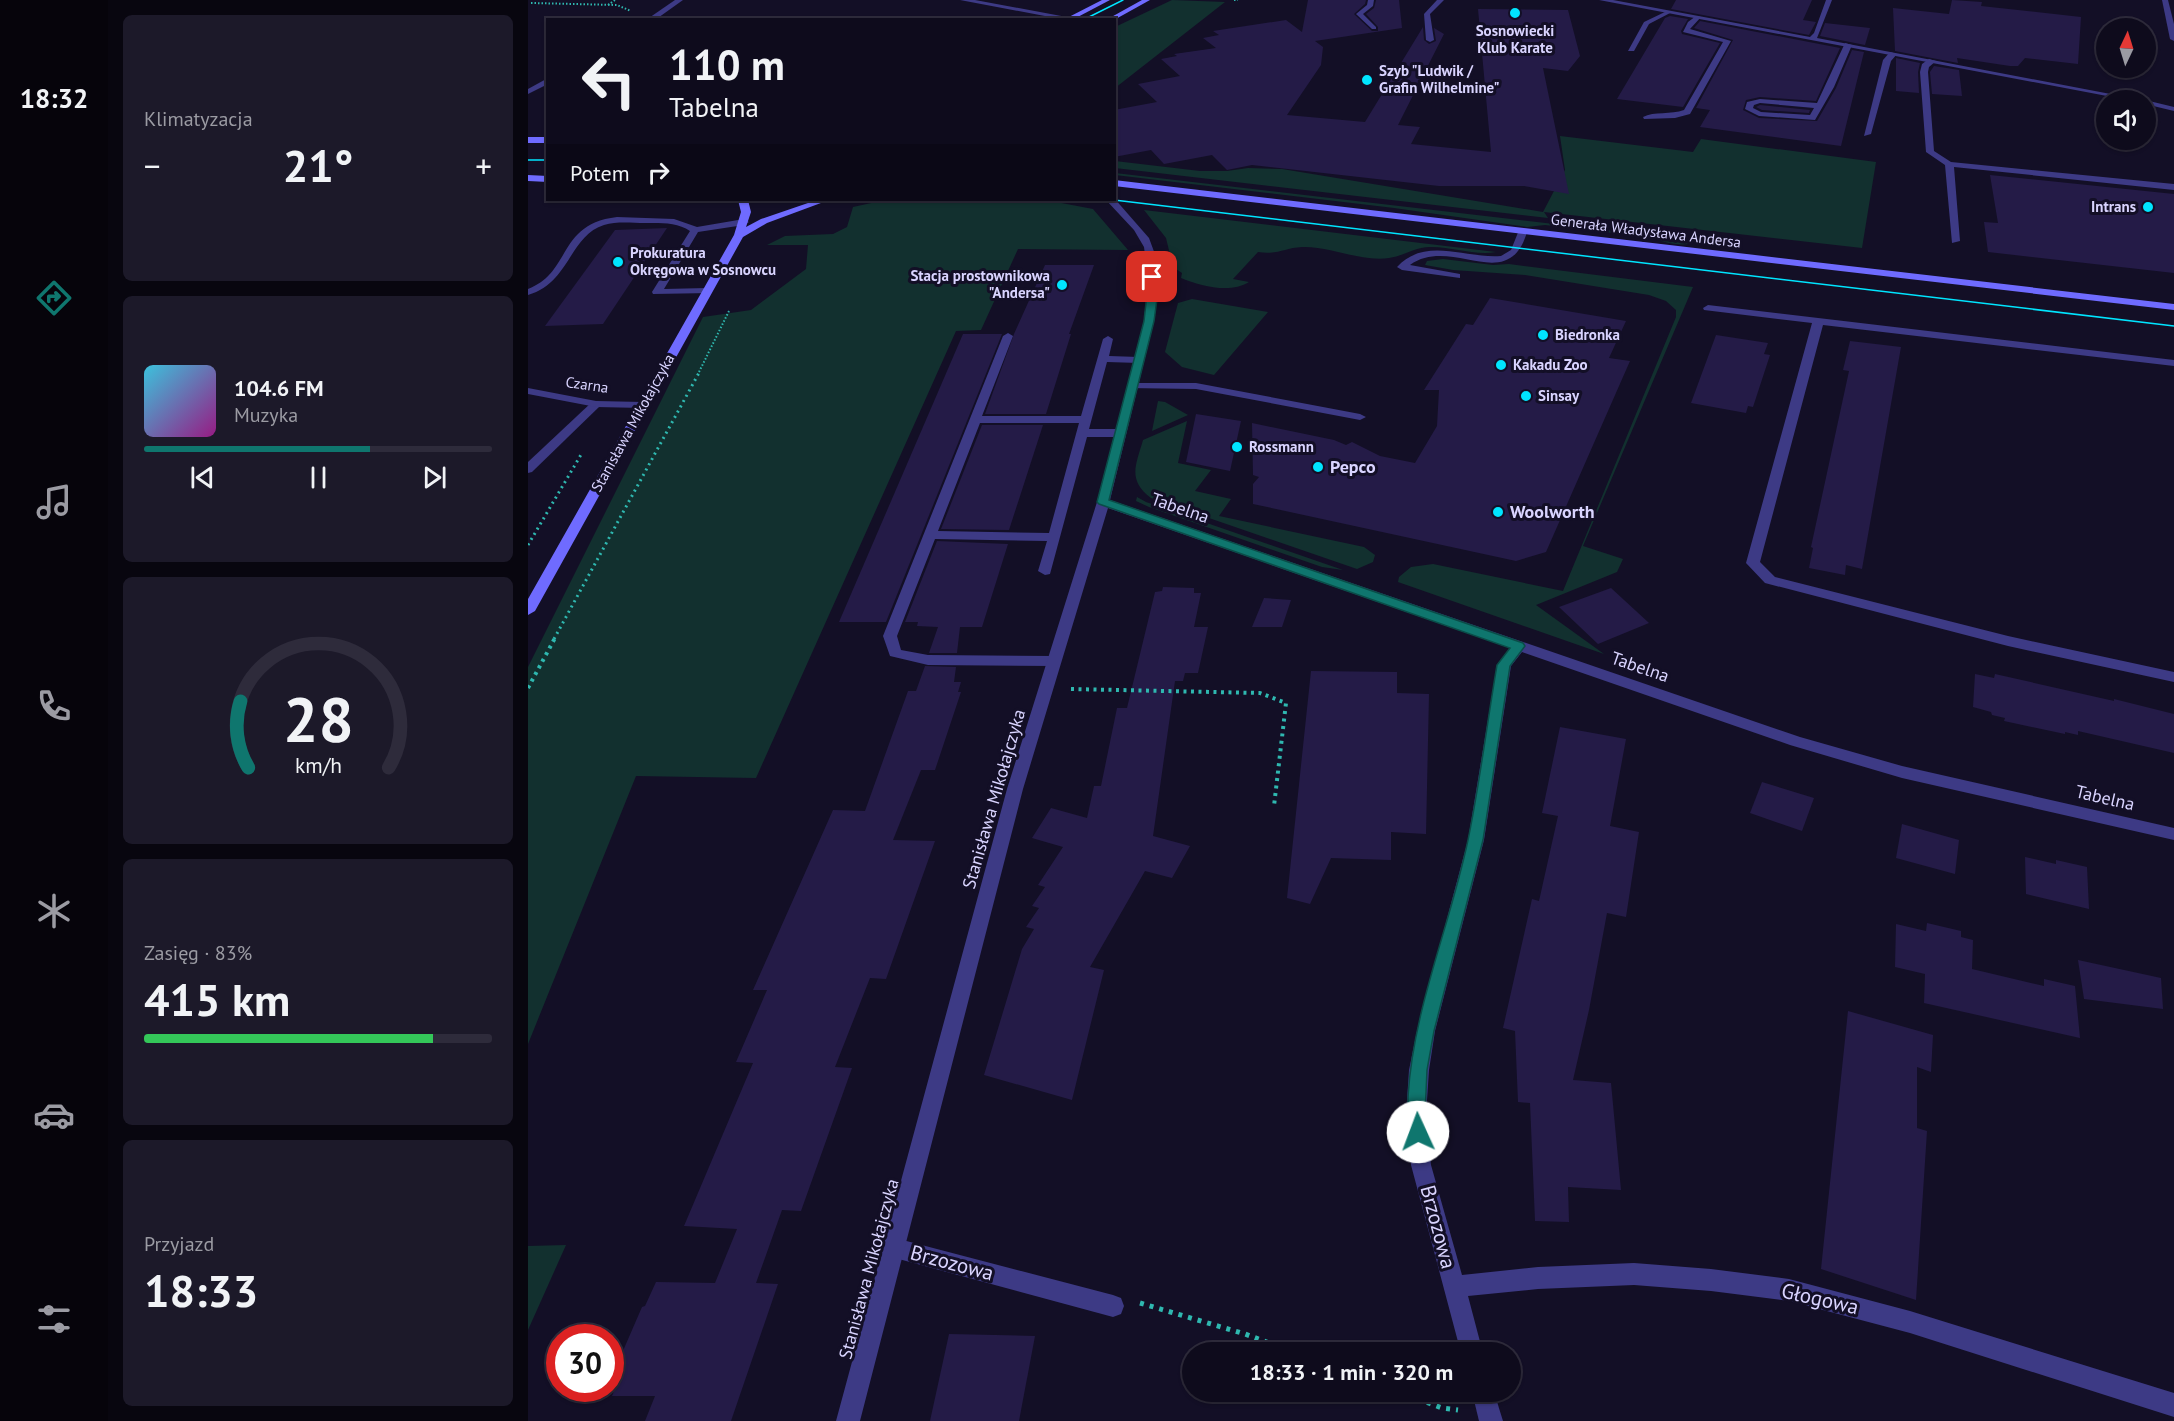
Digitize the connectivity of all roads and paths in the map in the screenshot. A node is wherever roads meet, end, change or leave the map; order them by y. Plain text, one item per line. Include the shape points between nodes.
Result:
1 (615, 0) edge
2 (680, 0) edge
3 (963, 0) edge
4 (1107, 0) edge
5 (1148, 0) edge
6 (1234, 0) edge
7 (1238, 0) edge
8 (1371, 0) edge
9 (1441, 0) edge
10 (1602, 0) edge
11 (1829, 0) edge
12 (2164, 0) edge
13 (1625, 2) edge
14 (531, 3) dead end
15 (608, 5) junction
16 (624, 8) dead end
17 (1669, 12) junction
18 (1698, 17) junction
19 (652, 18) edge
20 (1062, 18) edge
21 (1070, 18) edge
22 (1113, 18) edge
23 (1374, 28) dead end
24 (1812, 38) junction
25 (2174, 39) edge
26 (1430, 40) dead end
27 (1848, 45) junction
28 (1631, 50) dead end
29 (1893, 54) junction
30 (1932, 61) junction
31 (546, 81) edge
32 (528, 92) edge
33 (2096, 92) edge
34 (2156, 105) edge
35 (1819, 106) junction
36 (2174, 109) edge
37 (1647, 117) dead end
38 (1867, 134) dead end
39 (528, 140) edge
40 (546, 140) edge
41 (1949, 164) junction
42 (528, 178) edge
43 (546, 179) edge
44 (1116, 183) edge
45 (2174, 187) edge
46 (743, 201) edge
47 (821, 201) edge
48 (1112, 201) edge
49 (744, 222) junction
50 (695, 230) junction
51 (1522, 232) junction
52 (739, 235) junction
53 (1955, 241) dead end
54 (1456, 276) dead end
55 (707, 291) junction
56 (528, 292) edge
57 (2174, 307) edge
58 (1708, 308) dead end
59 (729, 311) dead end
60 (1818, 321) junction
61 (1008, 336) dead end
62 (1108, 339) dead end
63 (1102, 359) junction
64 (1139, 360) junction
65 (2174, 363) edge
66 (1131, 386) junction
67 (528, 391) edge
68 (596, 404) junction
69 (643, 405) junction
70 (1360, 417) dead end
71 (976, 419) junction
72 (1084, 427) junction
73 (1119, 433) junction
74 (528, 469) edge
75 (1103, 502) junction
76 (931, 535) junction
77 (1054, 537) junction
78 (1045, 571) dead end
79 (528, 611) edge
80 (1519, 646) junction
81 (1054, 661) junction
82 (2174, 677) edge
83 (528, 688) edge
84 (1046, 689) junction
85 (1274, 806) dead end
86 (2174, 834) edge
87 (895, 1248) junction
88 (1454, 1287) junction
89 (1113, 1306) joint
90 (1266, 1342) edge
91 (1469, 1342) edge
92 (1426, 1402) edge
93 (2174, 1405) edge
94 (1488, 1409) edge
95 (848, 1421) edge

1 - 15 path
2 - 19 street
3 - 20 street
4 - 21 main road
5 - 22 main road
6 - 7 path
8 - 23 street via 1370,6 1359,14
9 - 26 street via 1427,15
10 - 13 street
11 - 24 street
12 - 25 street
13 - 17 street
14 - 15 path
15 - 16 path
17 - 18 street
17 - 28 street via 1647,23
18 - 24 street
18 - 37 street via 1686,30 1726,41 1714,66 1687,112
24 - 27 street
27 - 29 street
27 - 35 street
29 - 30 street
29 - 38 street via 1887,60
30 - 33 street
30 - 41 street via 1924,72 1930,152
31 - 32 street
34 - 36 street
35 - 35 street via 1812,118 1803,119 1759,114 1749,109 1750,104 1760,101
39 - 40 main road
41 - 45 street
41 - 53 street
42 - 43 main road
44 - 51 main road, Generała Władysława Andersa
46 - 49 main road, Stanisława Mikołajczyka
47 - 52 main road via 772,218
48 - 64 street, Stanisława Mikołajczyka via 1139,231 1149,249 1154,292
49 - 50 street
49 - 52 main road, Stanisława Mikołajczyka
50 - 55 street via 657,292
50 - 56 street via 672,221 651,220 613,221 588,228 545,286
51 - 54 street via 1507,256 1492,259 1433,252 1416,255 1402,267
51 - 57 main road, Generała Władysława Andersa
52 - 55 main road, Stanisława Mikołajczyka
55 - 69 main road, Stanisława Mikołajczyka
58 - 60 street
59 - 83 path
60 - 65 street
60 - 82 street via 1753,563 1770,580 2008,641
61 - 71 street
62 - 63 street
63 - 64 street
63 - 72 street
64 - 66 street, Stanisława Mikołajczyka
66 - 70 street via 1196,386
66 - 73 street, Stanisława Mikołajczyka
67 - 68 street, Czarna
68 - 69 street, Czarna
68 - 74 street
69 - 79 main road, Stanisława Mikołajczyka
71 - 72 street
71 - 76 street
72 - 73 street
72 - 77 street
73 - 75 street, Stanisława Mikołajczyka
75 - 80 street, Tabelna
75 - 81 street, Stanisława Mikołajczyka
76 - 77 street
76 - 81 street via 890,636 895,653 928,660
77 - 78 street
80 - 86 street, Tabelna via 1795,741 1902,772
80 - 88 street, Brzozowa via 1503,665 1476,840 1419,1070 1416,1115 1421,1165
81 - 84 street, Stanisława Mikołajczyka
84 - 85 path via 1260,693 1286,703
84 - 87 street, Stanisława Mikołajczyka via 1012,801
87 - 89 street, Brzozowa
87 - 95 street, Stanisława Mikołajczyka
88 - 91 street, Brzozowa
88 - 93 street, Głogowa via 1634,1274 1789,1290 1910,1322
89 - 90 path via 1133,1301
92 - 94 path via 1442,1408

